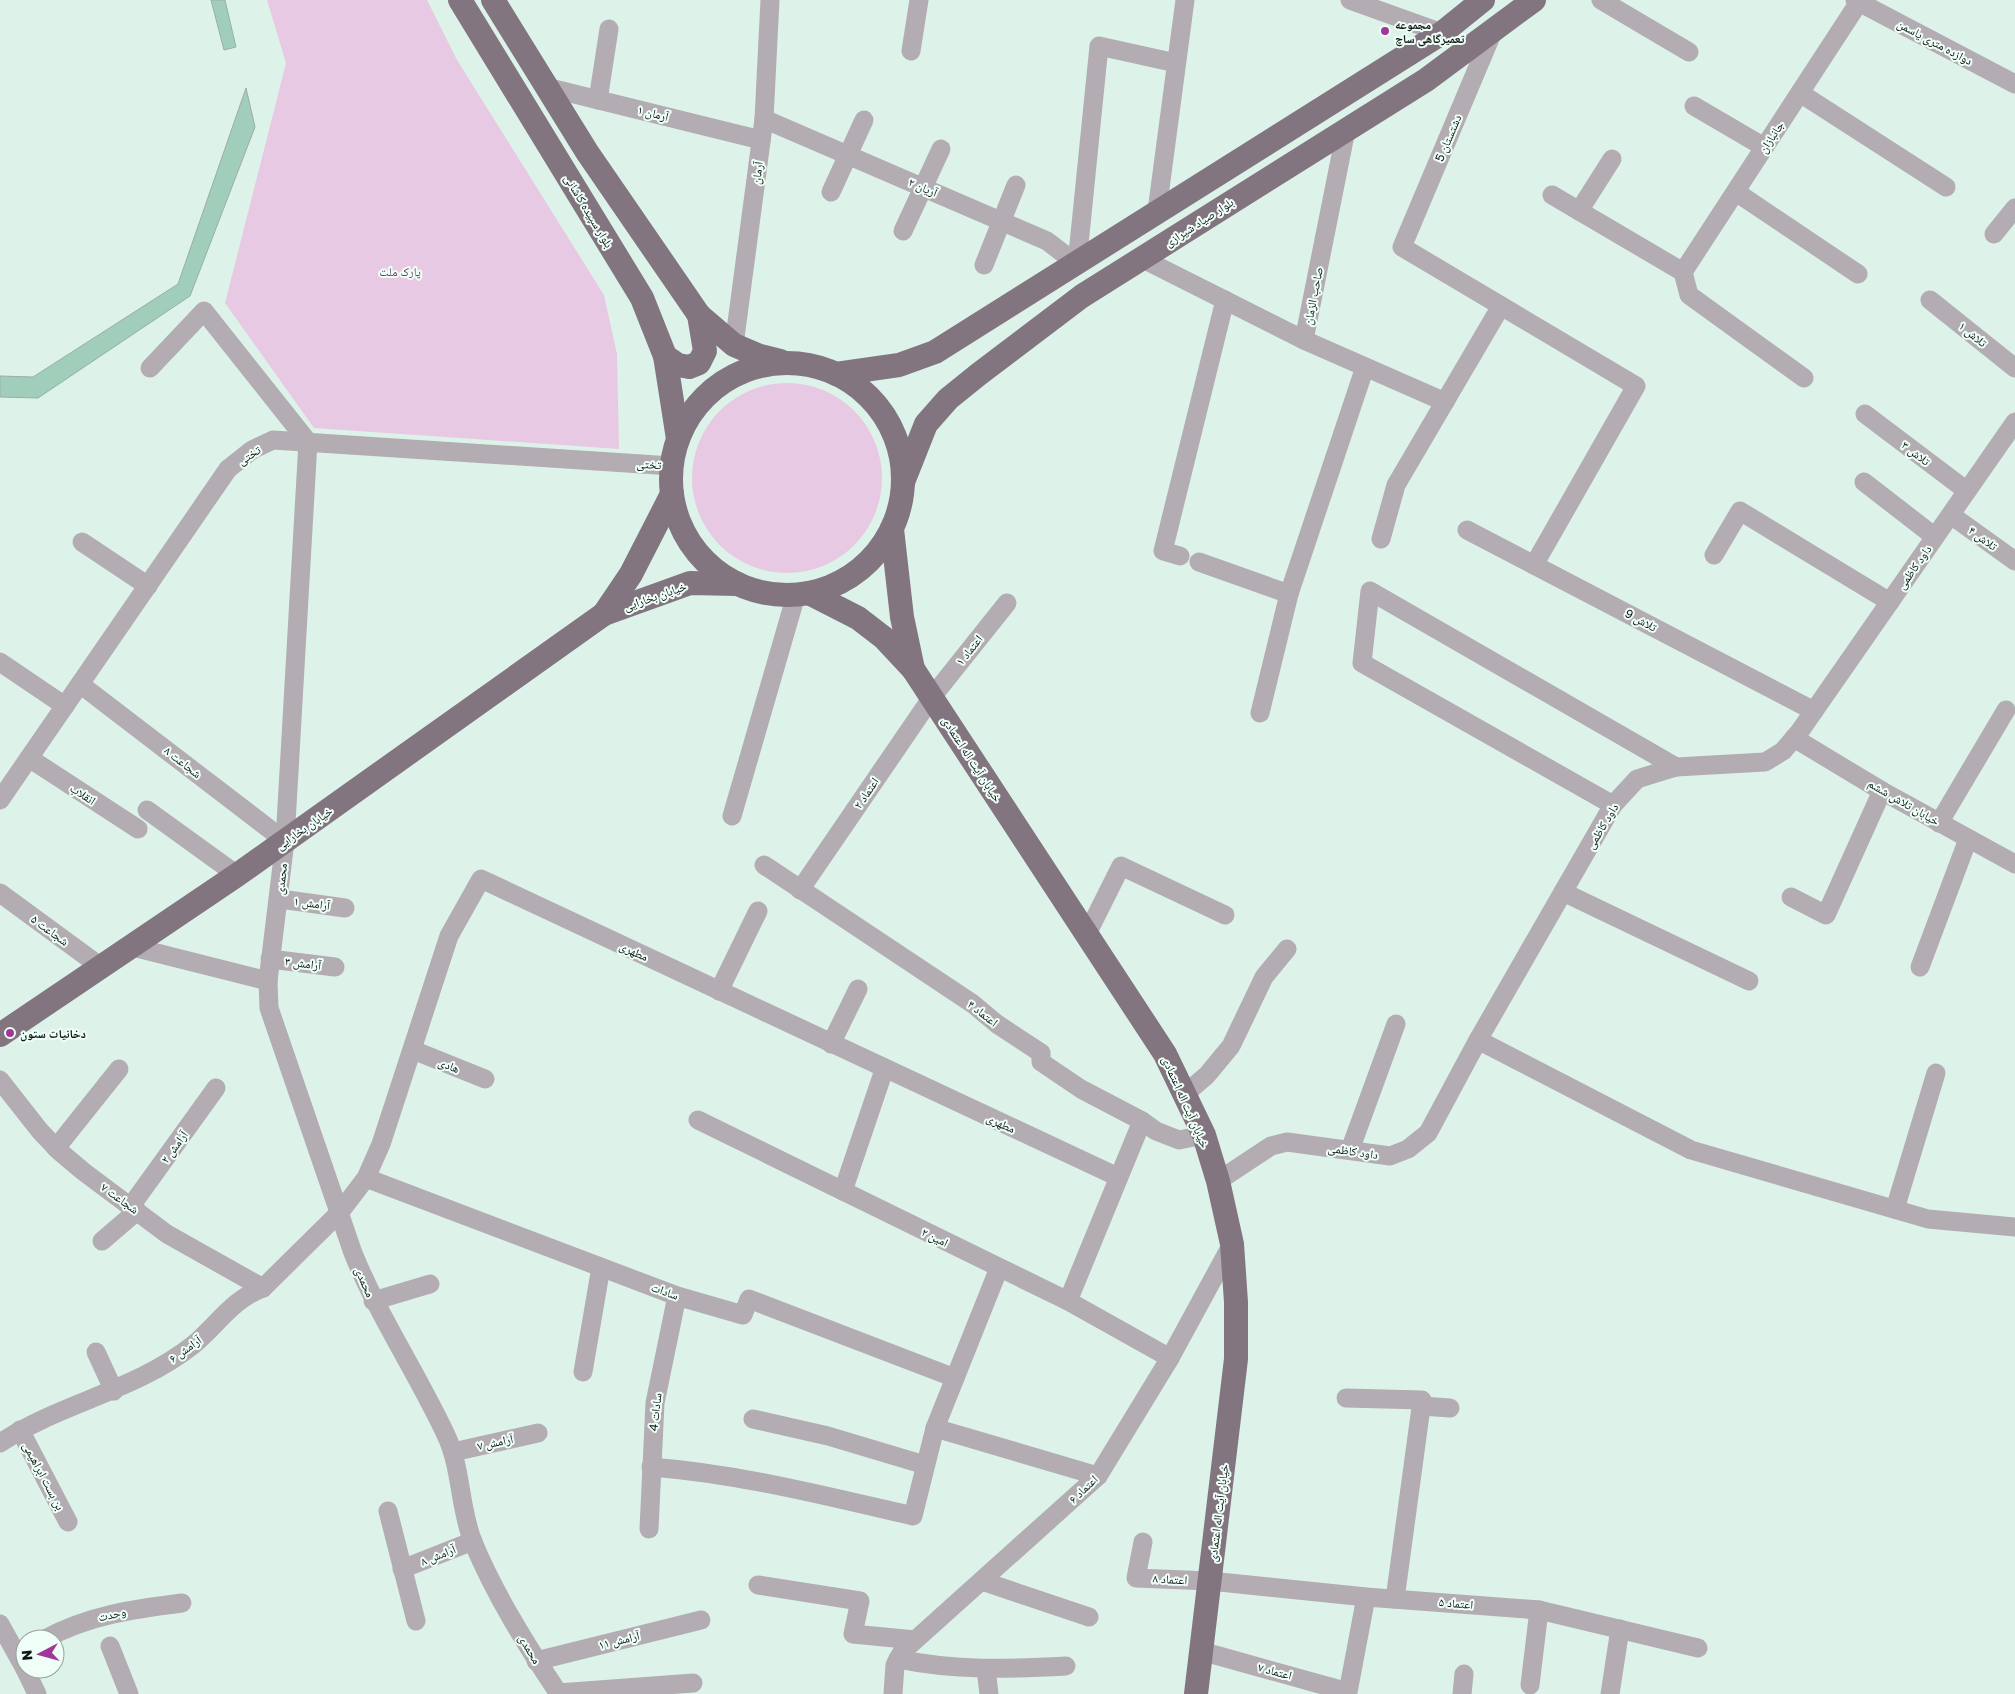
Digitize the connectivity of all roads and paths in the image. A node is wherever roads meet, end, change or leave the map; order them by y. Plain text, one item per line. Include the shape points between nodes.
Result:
1 (460, 0) edge
2 (493, 0) edge
3 (770, 0) edge
4 (919, 0) edge
5 (1185, 0) edge
6 (1350, 0) edge
7 (1483, 0) edge
8 (1534, 0) edge
9 (1601, 0) edge
10 (1857, 1) edge
11 (609, 29) dead end
12 (1494, 29) junction
13 (1442, 33) junction
14 (911, 51) dead end
15 (1689, 52) dead end
16 (1176, 63) junction
17 (2015, 84) edge
18 (546, 87) junction
19 (1800, 93) junction
20 (598, 100) junction
21 (1694, 106) dead end
22 (764, 119) junction
23 (864, 120) dead end
24 (1346, 130) junction
25 (761, 140) junction
26 (1764, 147) junction
27 (941, 149) dead end
28 (847, 155) junction
29 (1612, 158) dead end
30 (1016, 185) dead end
31 (922, 187) junction
32 (1946, 187) dead end
33 (831, 192) dead end
34 (1736, 192) junction
35 (1552, 195) dead end
36 (2015, 208) edge
37 (1157, 211) junction
38 (1579, 211) junction
39 (1001, 221) junction
40 (903, 231) dead end
41 (1994, 234) dead end
42 (1143, 259) junction
43 (1077, 264) junction
44 (984, 265) dead end
45 (1683, 272) junction
46 (1858, 274) dead end
47 (1225, 300) junction
48 (1930, 300) dead end
49 (1501, 306) junction
50 (699, 315) junction
51 (1304, 340) junction
52 (734, 345) junction
53 (665, 356) junction
54 (786, 362) junction
55 (1365, 367) junction
56 (150, 368) dead end
57 (2015, 368) edge
58 (836, 374) junction
59 (1804, 378) dead end
60 (1445, 402) junction
61 (1866, 414) dead end
62 (2013, 430) edge
63 (678, 439) junction
64 (308, 442) junction
65 (672, 466) junction
66 (903, 482) junction
67 (1864, 482) dead end
68 (1967, 491) junction
69 (672, 494) junction
70 (1951, 514) junction
71 (892, 529) junction
72 (1467, 530) dead end
73 (1935, 537) junction
74 (1381, 539) dead end
75 (82, 542) dead end
76 (1714, 555) dead end
77 (1180, 556) dead end
78 (2015, 561) edge
79 (1198, 562) dead end
80 (1534, 565) junction
81 (737, 584) junction
82 (148, 586) junction
83 (802, 594) junction
84 (1288, 594) junction
85 (1890, 602) junction
86 (1007, 603) dead end
87 (604, 614) junction
88 (0, 662) edge
89 (913, 669) junction
90 (80, 684) junction
91 (932, 697) junction
92 (65, 706) junction
93 (2006, 710) dead end
94 (1814, 711) junction
95 (1260, 713) dead end
96 (1794, 738) junction
97 (29, 758) junction
98 (1676, 767) junction
99 (1882, 791) junction
100 (0, 800) edge
101 (1613, 805) junction
102 (147, 810) dead end
103 (732, 816) dead end
104 (1939, 823) junction
105 (138, 829) dead end
106 (1968, 839) junction
107 (285, 841) junction
108 (2015, 864) edge
109 (764, 865) dead end
110 (237, 875) junction
111 (800, 890) junction
112 (1563, 892) junction
113 (0, 893) edge
114 (1791, 897) dead end
115 (280, 899) junction
116 (345, 908) dead end
117 (758, 911) dead end
118 (1225, 915) dead end
119 (1086, 934) junction
120 (133, 947) junction
121 (1287, 949) dead end
122 (270, 959) junction
123 (101, 967) junction
124 (335, 967) dead end
125 (1920, 967) dead end
126 (1749, 980) dead end
127 (268, 981) junction
128 (858, 989) dead end
129 (719, 991) junction
130 (1396, 1024) dead end
131 (0, 1035) edge
132 (1478, 1040) junction
133 (830, 1044) junction
134 (413, 1050) junction
135 (118, 1069) dead end
136 (884, 1070) junction
137 (1936, 1073) dead end
138 (485, 1079) dead end
139 (0, 1080) edge
140 (216, 1088) dead end
141 (1185, 1094) junction
142 (698, 1120) dead end
143 (1142, 1121) junction
144 (1204, 1135) junction
145 (56, 1148) junction
146 (1350, 1150) junction
147 (1118, 1177) junction
148 (366, 1178) junction
149 (1218, 1181) junction
150 (843, 1191) junction
151 (134, 1208) junction
152 (1895, 1209) junction
153 (340, 1212) junction
154 (2014, 1222) edge
155 (102, 1241) dead end
156 (1232, 1244) junction
157 (601, 1267) junction
158 (999, 1268) junction
159 (430, 1284) dead end
160 (263, 1288) junction
161 (678, 1296) junction
162 (373, 1300) junction
163 (1068, 1301) junction
164 (96, 1352) dead end
165 (1170, 1358) junction
166 (583, 1372) dead end
167 (955, 1378) junction
168 (114, 1390) junction
169 (1346, 1398) dead end
170 (1422, 1403) junction
171 (1450, 1408) dead end
172 (753, 1419) dead end
173 (935, 1428) junction
174 (20, 1430) junction
175 (538, 1433) dead end
176 (0, 1443) edge
177 (453, 1452) junction
178 (925, 1465) junction
179 (651, 1467) junction
180 (1098, 1476) junction
181 (388, 1511) dead end
182 (68, 1522) dead end
183 (649, 1529) dead end
184 (473, 1541) junction
185 (1143, 1542) dead end
186 (402, 1569) junction
187 (982, 1581) junction
188 (1210, 1581) junction
189 (758, 1585) dead end
190 (1366, 1597) junction
191 (1395, 1599) junction
192 (182, 1603) dead end
193 (1539, 1610) junction
194 (1089, 1617) dead end
195 (701, 1620) dead end
196 (416, 1621) dead end
197 (0, 1624) edge
198 (1620, 1629) junction
199 (65, 1630) edge
200 (915, 1640) junction
201 (110, 1646) dead end
202 (15, 1647) edge
203 (1698, 1648) dead end
204 (1202, 1651) junction
205 (898, 1659) junction
206 (536, 1661) junction
207 (1066, 1666) dead end
208 (986, 1669) junction
209 (1464, 1674) dead end
210 (31, 1679) edge
211 (693, 1683) dead end
212 (1530, 1685) dead end
213 (558, 1693) edge
214 (37, 1694) edge
215 (129, 1694) edge
216 (893, 1694) edge
217 (989, 1694) edge
218 (1196, 1694) edge
219 (1462, 1694) edge
220 (1610, 1694) edge

1 - 53 main road, بلوار سپیده کاشانی via 642,298
2 - 18 main road
3 - 22 street, آرمان
4 - 14 street
5 - 16 street
6 - 13 street
7 - 13 main road
8 - 12 main road, بلوار صیاد شیرازی
9 - 15 street
10 - 17 street, دوازده متری یاسمن
10 - 19 street, جانبازان
11 - 20 street
12 - 24 main road, بلوار صیاد شیرازی via 1426,80
12 - 49 street, دشتستان 5 via 1402,247
13 - 37 main road
16 - 37 street
16 - 43 street via 1099,46
18 - 20 street, آرمان ۱
18 - 50 main road
19 - 26 street, جانبازان
19 - 32 street
20 - 25 street, آرمان ۱
21 - 26 street
22 - 25 street, آرمان
22 - 28 street, آریان ۲
23 - 28 street
24 - 42 main road, بلوار صیاد شیرازی via 1212,212
24 - 51 street, صاحب الزمان
25 - 52 street, آرمان
26 - 34 street, جانبازان
27 - 31 street
28 - 31 street, آریان ۲
28 - 33 street
29 - 38 street
30 - 39 street
31 - 39 street, آریان ۲
31 - 40 street
34 - 45 street, جانبازان
34 - 46 street
35 - 38 street
36 - 41 street
37 - 43 main road
38 - 45 street
39 - 43 street, آریان ۲ via 1047,241
39 - 44 street
42 - 47 street
42 - 66 main road, بلوار صیاد شیرازی via 1082,296 948,399 926,424
43 - 58 main road via 927,356 899,365
45 - 59 street via 1689,296
47 - 51 street
47 - 77 street via 1163,551
48 - 57 street, تلاش ۱
49 - 60 street
49 - 80 street via 1636,386
50 - 52 main road
50 - 53 main road via 705,351 699,363 689,367 678,365
51 - 55 street, صاحب الزمان
52 - 54 main road
53 - 63 main road, بلوار سپیده کاشانی
54 - 58 main road via 812,365
54 - 63 main road via 751,368 720,384 695,408
55 - 60 street, صاحب الزمان
55 - 84 street
56 - 64 street via 204,311
58 - 66 main road via 858,388 892,429 900,455
60 - 74 street via 1396,485
61 - 68 street, تلاش ۳
62 - 68 street, داود کاظمی
63 - 65 main road
64 - 65 street, تختی
64 - 82 street, تختی via 274,440 252,450 228,469
64 - 107 street, محمدی
65 - 69 main road
66 - 71 main road via 900,506
67 - 73 street
68 - 70 street, داود کاظمی
69 - 81 main road via 679,522 693,548 713,569
69 - 87 main road, خیابان بخارایی via 631,574
70 - 73 street, داود کاظمی
70 - 78 street, تلاش ۴
71 - 83 main road via 871,559 843,581
71 - 89 main road via 902,617
72 - 80 street, تلاش 9
73 - 85 street, داود کاظمی
75 - 82 street
76 - 85 street via 1740,511
79 - 84 street
80 - 94 street, تلاش 9
81 - 83 main road via 766,593
81 - 87 main road, خیابان بخارایی via 690,583
82 - 90 street, تختی
83 - 89 main road via 858,618 884,638
83 - 103 street
84 - 95 street
85 - 94 street, داود کاظمی
86 - 91 street, اعتماد ۱
87 - 107 main road, خیابان بخارایی
88 - 92 street
89 - 91 main road, خیابان آیت اله اعتمادی
90 - 92 street, تختی
90 - 107 street, شجاعت ۸
91 - 111 street, اعتماد ۲
91 - 119 main road, خیابان آیت اله اعتمادی
92 - 97 street, تختی
93 - 104 street
94 - 96 street, داود کاظمی
96 - 98 street, داود کاظمی via 1783,751 1765,762
96 - 99 street, خیابان تلاش ششم
97 - 100 street, تختی
97 - 105 street, انقلاب
98 - 101 street, داود کاظمی via 1637,779
98 - 101 street via 1370,590 1362,663
99 - 104 street, خیابان تلاش ششم
99 - 114 street via 1826,916
101 - 112 street, داود کاظمی
102 - 110 street
104 - 106 street, خیابان تلاش ششم
106 - 108 street, خیابان تلاش ششم
106 - 125 street
107 - 110 main road, خیابان بخارایی
107 - 115 street, محمدی
109 - 111 street, اعتماد ۴
110 - 120 main road, خیابان بخارایی
111 - 143 street, اعتماد ۴ via 973,1004 1041,1053 1041,1062 1056,1074
112 - 126 street
112 - 132 street, داود کاظمی
113 - 123 street, شجاعت ۵
115 - 116 street, آرامش ۱
115 - 122 street, محمدی
117 - 129 street
118 - 119 street via 1121,866
119 - 141 main road, خیابان آیت اله اعتمادی via 1165,1054
120 - 123 main road, خیابان بخارایی
120 - 127 street
121 - 141 street via 1264,977 1231,1046 1207,1075
122 - 124 street, آرامش ۳
122 - 127 street, محمدی
123 - 131 main road, خیابان بخارایی
127 - 153 street, محمدی via 269,1008
128 - 133 street
129 - 133 street, مطهری
129 - 134 street, مطهری via 481,879 450,936
130 - 146 street
132 - 146 street, داود کاظمی via 1428,1133 1408,1149 1390,1156
132 - 152 street via 1691,1150
133 - 136 street, مطهری
134 - 138 street, هادی
134 - 148 street, مطهری
135 - 145 street
136 - 147 street, مطهری
136 - 150 street
137 - 152 street
139 - 145 street, شجاعت ۷
140 - 151 street, آرامش ۲
141 - 144 main road, خیابان آیت اله اعتمادی
142 - 150 street, امین ۲
143 - 144 street, اعتماد ۴ via 1156,1131 1179,1140
143 - 147 street
144 - 149 main road, خیابان آیت اله اعتمادی
145 - 151 street, شجاعت ۷
146 - 149 street, داود کاظمی via 1287,1142 1271,1146
147 - 163 street
148 - 153 street, مطهری
148 - 157 street, سادات
149 - 156 main road, خیابان آیت اله اعتمادی
150 - 158 street, امین ۲
151 - 155 street, آرامش ۲
151 - 160 street, شجاعت ۷ via 167,1234
152 - 154 street via 1928,1219
153 - 160 street, آرامش ۶
153 - 162 street, محمدی
156 - 165 street, اعتماد ۶
156 - 188 main road, خیابان آیت اله اعتمادی via 1236,1359
157 - 161 street, سادات
157 - 166 street
158 - 163 street, امین ۲
158 - 167 street
159 - 162 street
160 - 168 street, آرامش ۶ via 247,1294 184,1352
161 - 167 street, سادات via 743,1315 749,1299
161 - 179 street, سادات 4 via 655,1403
162 - 177 street, محمدی via 419,1382
163 - 165 street, امین ۲
164 - 168 street
165 - 180 street, اعتماد ۶
167 - 173 street
168 - 174 street, آرامش ۶
169 - 170 street
170 - 171 street
170 - 191 street
172 - 178 street via 828,1436
173 - 178 street
173 - 180 street
174 - 176 street, آرامش ۶
174 - 182 street, بن بست ابراهیمی
175 - 177 street, آرامش ۷
177 - 184 street, محمدی
178 - 179 street via 913,1516 694,1470
179 - 183 street, سادات 4
180 - 187 street, اعتماد ۶
181 - 186 street
184 - 186 street, آرامش ۸
184 - 206 street, محمدی
185 - 188 street, اعتماد ۸ via 1136,1578
186 - 196 street
187 - 194 street
187 - 200 street, اعتماد ۶
188 - 190 street, اعتماد ۵
188 - 204 main road, خیابان آیت اله اعتمادی
189 - 200 street via 860,1601 853,1634
190 - 191 street, اعتماد ۵
190 - 204 street, اعتماد ۷ via 1348,1692
191 - 193 street, اعتماد ۵
192 - 199 street, وحدت via 94,1617
193 - 198 street, اعتماد ۵
193 - 212 street
195 - 206 street, آرامش ۱۱
197 - 202 street
198 - 203 street, اعتماد ۵
198 - 220 street
200 - 205 street, اعتماد ۶
201 - 215 street
204 - 218 main road, خیابان آیت اله اعتمادی
205 - 208 street
205 - 216 street
206 - 213 street, محمدی
207 - 208 street
208 - 217 street
209 - 219 street
210 - 214 street
211 - 213 street

